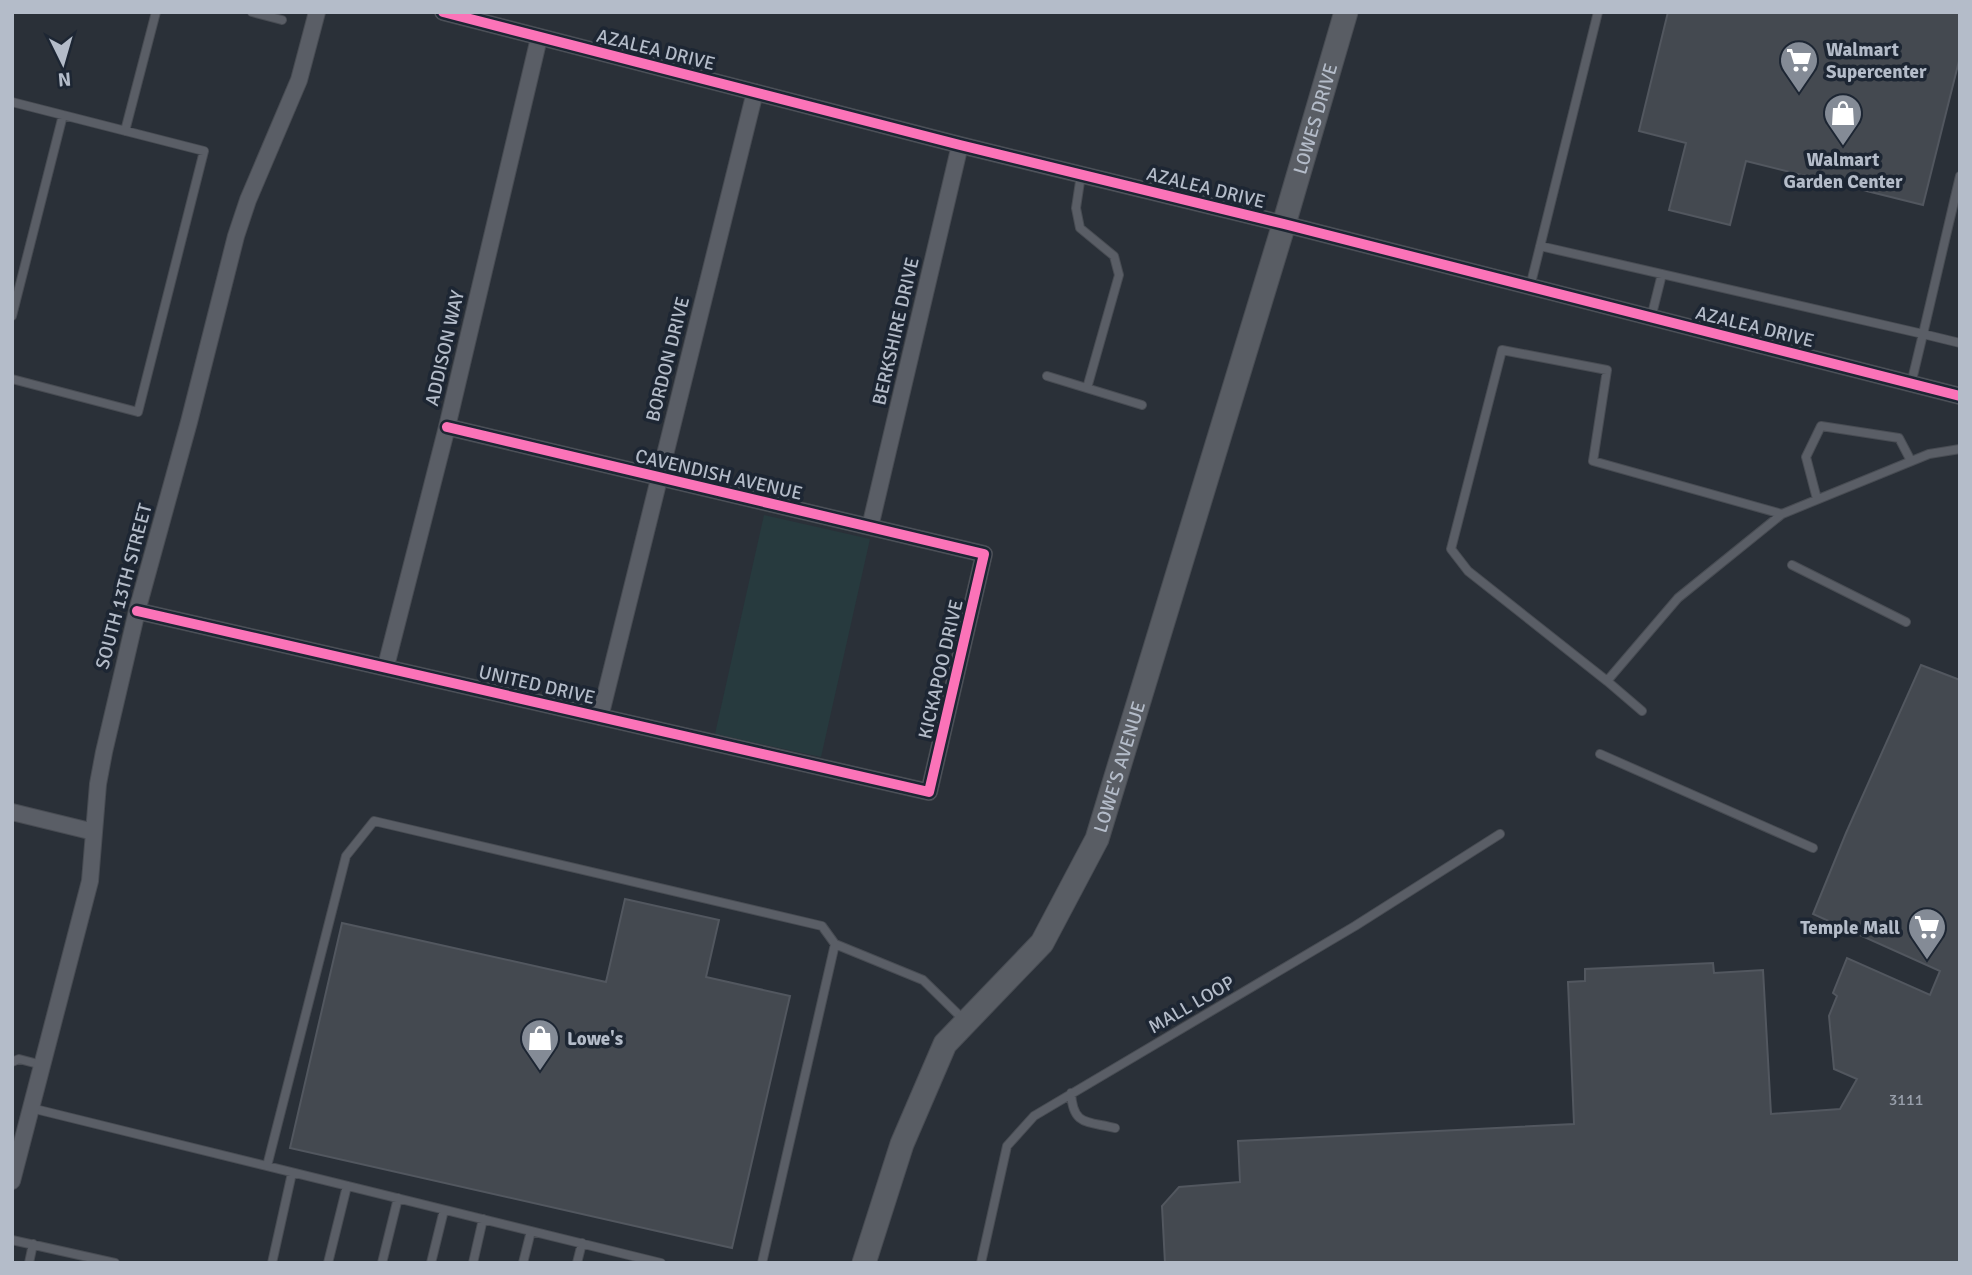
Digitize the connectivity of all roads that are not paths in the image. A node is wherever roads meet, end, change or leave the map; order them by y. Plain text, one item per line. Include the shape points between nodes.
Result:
1 (156, 12) edge
2 (252, 12) edge
3 (317, 12) edge
4 (443, 12) edge
5 (1346, 12) edge
6 (1598, 12) edge
7 (282, 20) dead end
8 (539, 38) junction
9 (755, 92) junction
10 (12, 102) edge
11 (64, 115) junction
12 (125, 131) junction
13 (960, 145) junction
14 (1081, 174) junction
15 (1960, 176) edge
16 (1284, 224) junction
17 (1540, 246) junction
18 (1662, 274) junction
19 (1530, 287) junction
20 (12, 316) edge
21 (1651, 318) junction
22 (1923, 334) junction
23 (1960, 343) edge
24 (1047, 376) dead end
25 (12, 379) edge
26 (1911, 384) junction
27 (1087, 388) junction
28 (1960, 396) edge
29 (1142, 405) dead end
30 (447, 427) junction
31 (1960, 449) edge
32 (1911, 461) junction
33 (659, 479) junction
34 (1817, 499) junction
35 (1782, 514) junction
36 (870, 527) junction
37 (984, 554) joint
38 (1792, 565) dead end
39 (137, 611) junction
40 (1906, 622) dead end
41 (386, 666) junction
42 (1607, 681) junction
43 (1642, 711) dead end
44 (600, 717) junction
45 (1600, 754) dead end
46 (929, 792) joint
47 (12, 812) edge
48 (94, 832) junction
49 (1500, 834) dead end
50 (1812, 848) dead end
51 (835, 944) junction
52 (966, 1022) junction
53 (12, 1062) edge
54 (42, 1065) junction
55 (1071, 1093) junction
56 (31, 1108) junction
57 (1115, 1128) dead end
58 (15, 1161) edge
59 (267, 1166) junction
60 (292, 1172) junction
61 (12, 1181) edge
62 (347, 1186) junction
63 (398, 1198) junction
64 (444, 1210) junction
65 (483, 1219) junction
66 (531, 1231) junction
67 (12, 1240) edge
68 (582, 1243) junction
69 (33, 1244) junction
70 (625, 1259) edge
71 (29, 1263) edge
72 (115, 1263) edge
73 (272, 1263) edge
74 (328, 1263) edge
75 (382, 1263) edge
76 (431, 1263) edge
77 (473, 1263) edge
78 (523, 1263) edge
79 (577, 1263) edge
80 (661, 1263) edge
81 (762, 1263) edge
82 (864, 1263) edge
83 (981, 1263) edge

1 - 12 lane
2 - 7 lane
3 - 39 street, SOUTH 13TH STREET via 299,80 236,236
4 - 8 street, AZALEA DRIVE
5 - 16 street, LOWES DRIVE
6 - 17 lane
8 - 9 street, AZALEA DRIVE
8 - 30 street, ADDISON WAY
9 - 13 street, AZALEA DRIVE
9 - 33 street, BORDON DRIVE
10 - 11 lane
11 - 12 lane
11 - 20 lane
12 - 25 lane via 204,151 138,412
13 - 14 street, AZALEA DRIVE
13 - 36 street, BERKSHIRE DRIVE
14 - 16 street, AZALEA DRIVE
14 - 27 lane via 1076,208 1080,228 1114,257 1119,275
15 - 22 lane
16 - 19 street, AZALEA DRIVE
16 - 52 street, LOWE'S AVENUE via 1097,839 1042,943
17 - 18 lane
17 - 19 lane
18 - 21 lane
18 - 22 lane
19 - 21 street, AZALEA DRIVE
21 - 26 street, AZALEA DRIVE
22 - 23 lane
22 - 26 lane
24 - 27 lane
26 - 28 street, AZALEA DRIVE
27 - 29 lane
30 - 33 street, CAVENDISH AVENUE
30 - 41 street, ADDISON WAY
31 - 32 lane via 1928,453
32 - 34 lane
32 - 34 lane via 1899,438 1821,426 1806,457
33 - 36 street, CAVENDISH AVENUE
33 - 44 street, BORDON DRIVE
34 - 35 lane
35 - 42 lane via 1678,598
35 - 42 lane via 1593,461 1607,370 1502,350 1451,549 1468,571
36 - 37 street, CAVENDISH AVENUE
37 - 46 street, KICKAPOO DRIVE
38 - 40 lane
39 - 41 street, UNITED DRIVE
39 - 48 street, SOUTH 13TH STREET via 110,720
41 - 44 street, UNITED DRIVE
42 - 43 lane
44 - 46 street, UNITED DRIVE
45 - 50 lane
47 - 48 street
48 - 54 street, SOUTH 13TH STREET via 90,881
49 - 55 lane, MALL LOOP via 1355,926
51 - 52 lane via 923,981
51 - 59 lane via 822,926 374,821 346,856
51 - 81 lane
52 - 82 street, LOWE'S AVENUE via 945,1044 902,1144
53 - 54 lane via 19,1059
54 - 56 street, SOUTH 13TH STREET
55 - 57 lane via 1074,1114 1080,1119
55 - 83 lane, MALL LOOP via 1034,1116 1007,1146
56 - 58 street, SOUTH 13TH STREET
56 - 59 lane
58 - 61 street, SOUTH 13TH STREET
59 - 60 lane
60 - 62 lane
60 - 73 lane
62 - 63 lane
62 - 74 lane
63 - 64 lane
63 - 75 lane
64 - 65 lane
64 - 76 lane
65 - 66 lane
65 - 77 lane
66 - 68 lane
66 - 78 lane
67 - 69 lane
68 - 70 lane
68 - 79 lane
69 - 71 lane
69 - 72 lane
70 - 80 lane

